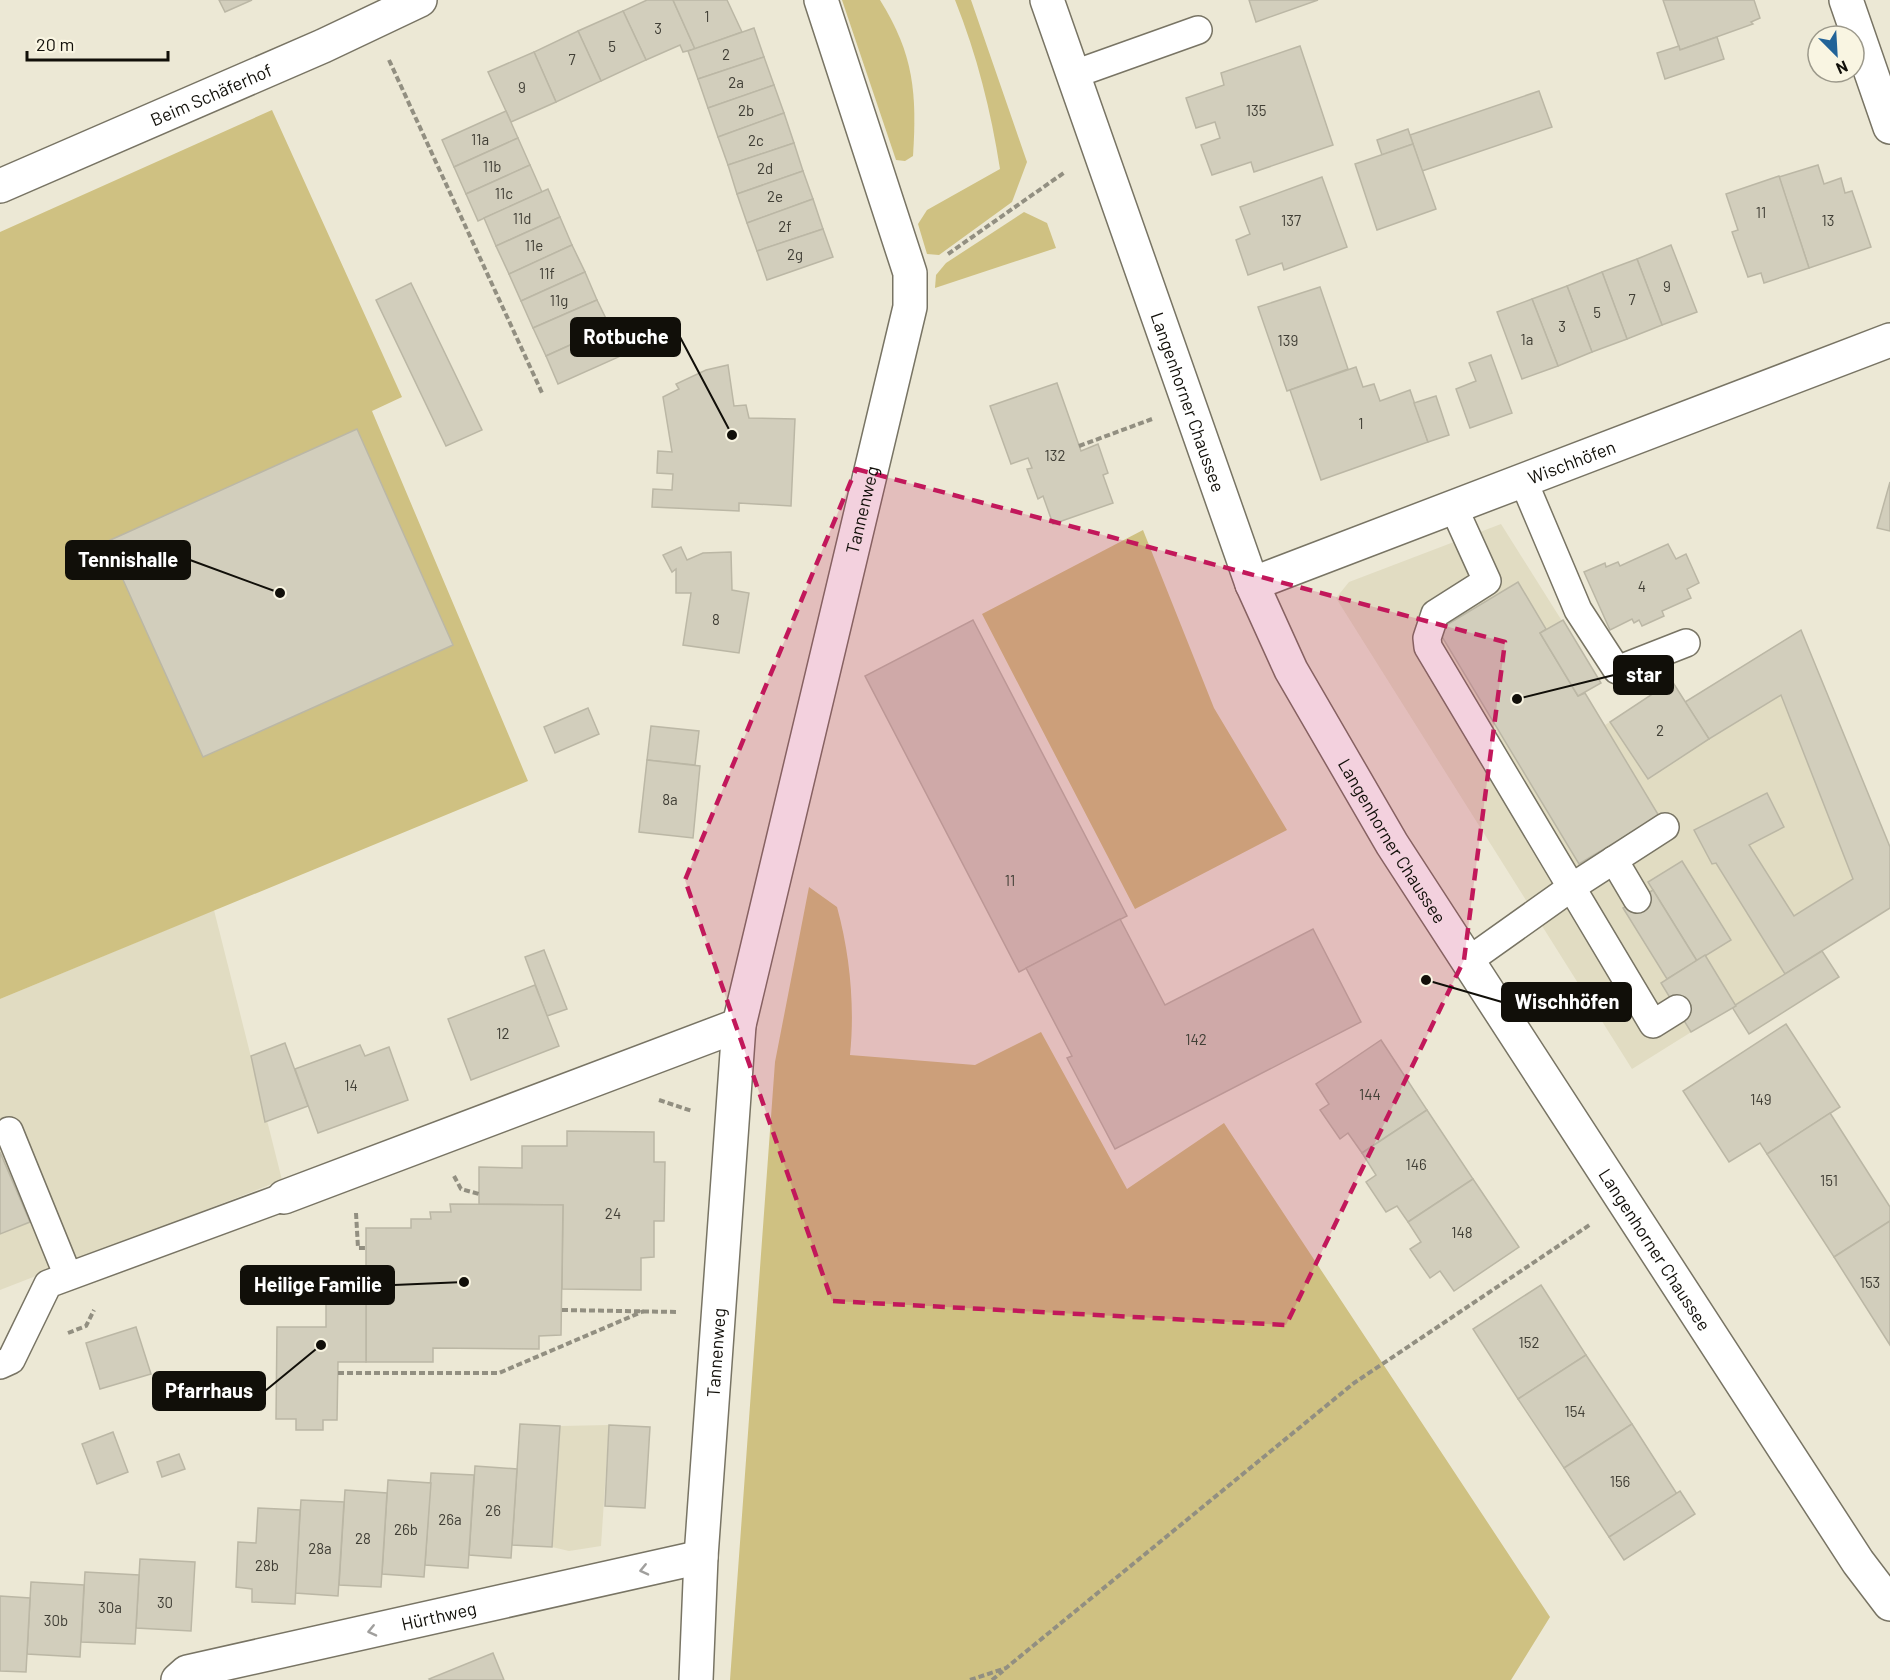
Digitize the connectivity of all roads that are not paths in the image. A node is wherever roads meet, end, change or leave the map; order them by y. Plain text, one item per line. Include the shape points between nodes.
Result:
1 (420, 0) edge
2 (821, 0) edge
3 (1047, 0) edge
4 (1846, 0) edge
5 (1198, 30) dead end
6 (1072, 75) junction
7 (1890, 127) edge
8 (0, 186) edge
9 (1890, 340) edge
10 (1523, 480) junction
11 (1453, 506) junction
12 (1252, 584) junction
13 (1686, 643) dead end
14 (1665, 827) dead end
15 (1614, 860) junction
16 (1572, 886) junction
17 (1637, 900) dead end
18 (1468, 961) junction
19 (1677, 1009) dead end
20 (739, 1025) junction
21 (9, 1131) dead end
22 (284, 1197) joint
23 (68, 1276) junction
24 (0, 1365) edge
25 (701, 1557) junction
26 (1890, 1604) edge
27 (178, 1680) edge
28 (696, 1680) edge

1 - 8 street, Beim Schäferhof
2 - 20 street, Tannenweg via 910,273 910,307
3 - 6 street, Langenhorner Chaussee
4 - 7 street
5 - 6 lane
6 - 12 street, Langenhorner Chaussee
9 - 10 street, Wischhöfen
10 - 11 street, Wischhöfen
10 - 13 lane via 1578,610 1617,670
11 - 12 street, Wischhöfen
11 - 16 lane via 1487,581 1435,614 1428,647
12 - 18 street, Langenhorner Chaussee via 1291,670 1329,739
14 - 15 lane
15 - 16 lane
15 - 17 lane
16 - 18 lane
16 - 19 lane via 1653,1024
18 - 26 street, Langenhorner Chaussee via 1858,1562
20 - 22 street
20 - 25 street, Tannenweg
21 - 23 lane
22 - 23 lane
23 - 24 lane via 48,1284 11,1360
25 -> 27 street, Hürthweg via 187,1672
25 - 28 street, Tannenweg

